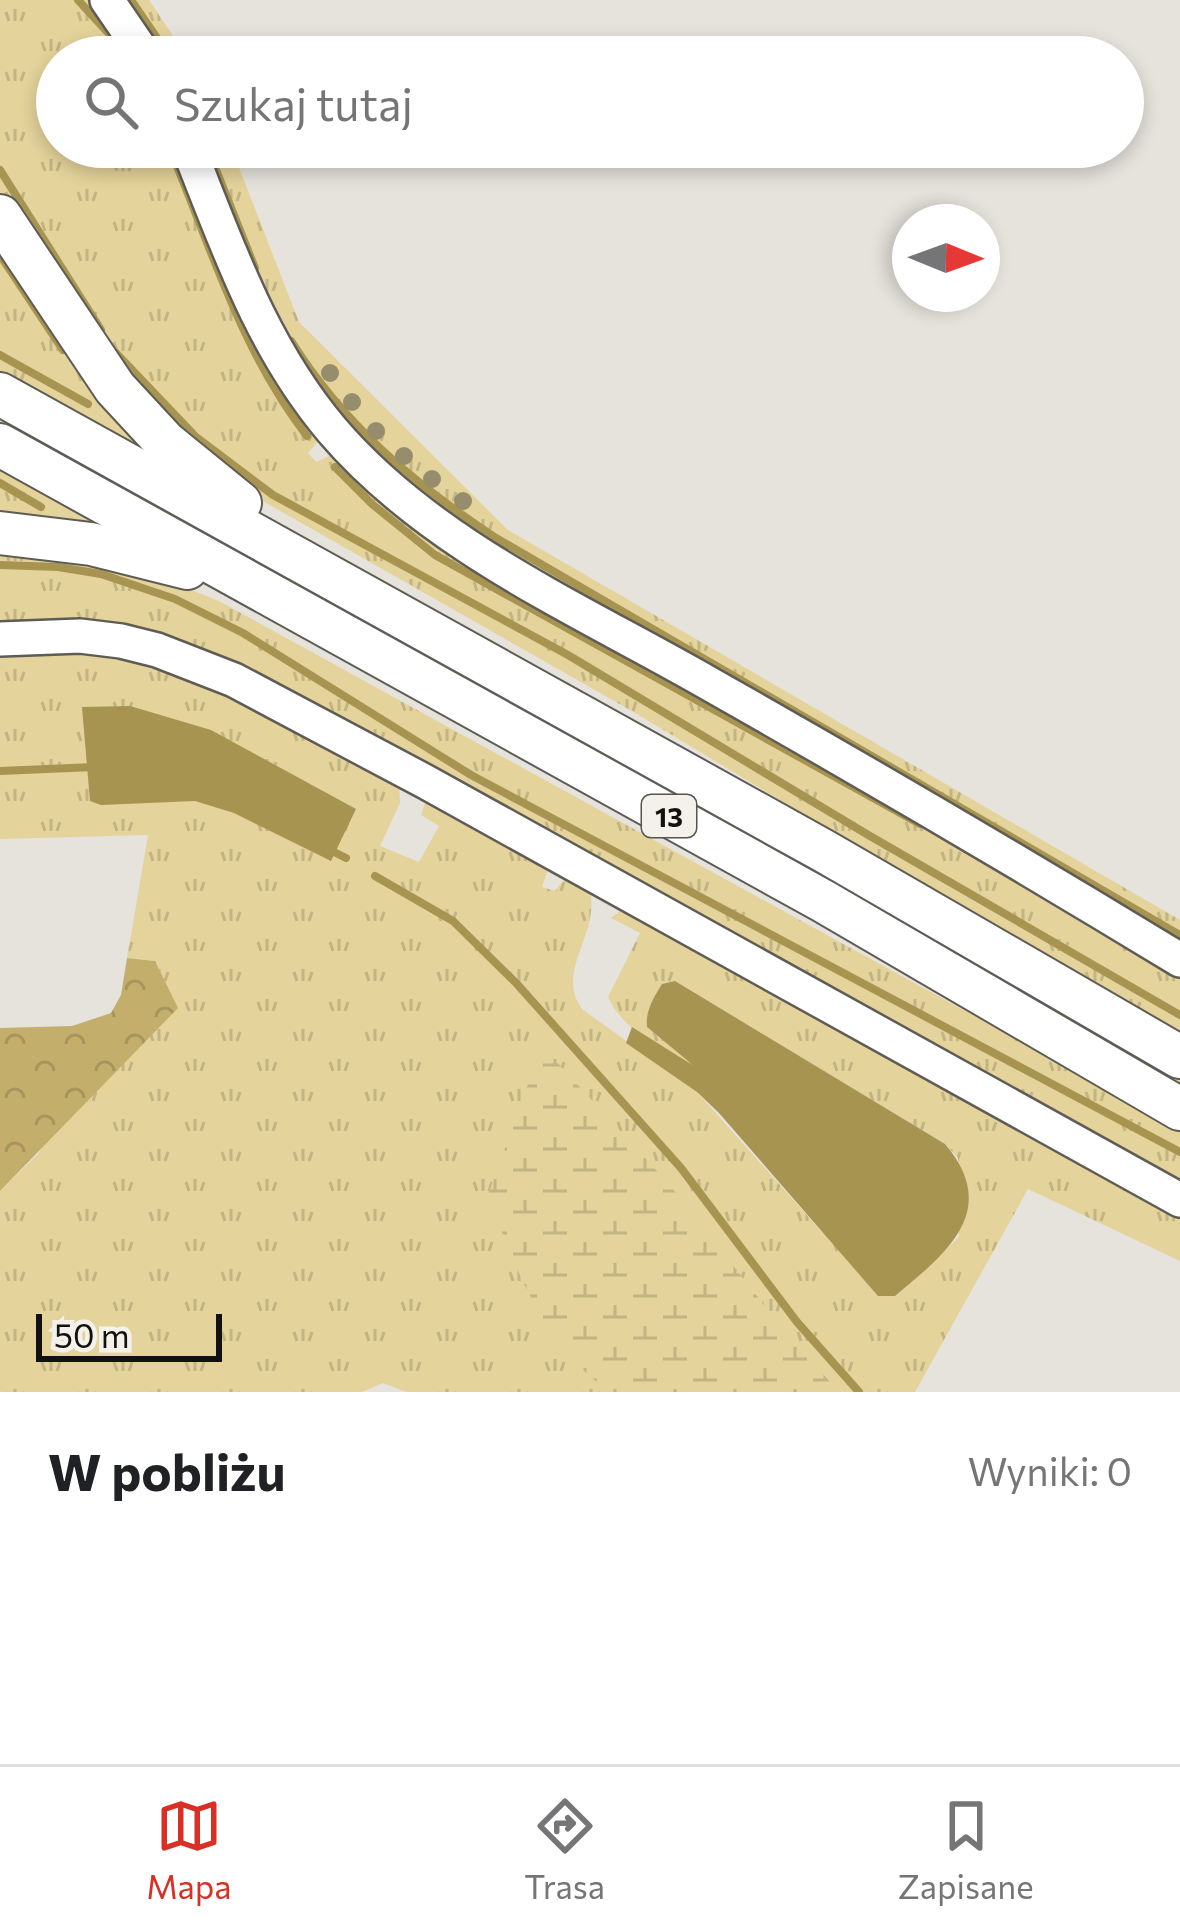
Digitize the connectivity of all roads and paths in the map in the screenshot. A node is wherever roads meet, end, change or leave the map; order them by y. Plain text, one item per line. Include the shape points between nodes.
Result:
1 (107, 0) edge
2 (132, 36) edge
3 (196, 168) edge
4 (0, 216) edge
5 (0, 394) edge
6 (0, 445) edge
7 (0, 533) edge
8 (345, 585) junction
9 (305, 614) junction
10 (0, 639) edge
11 (1180, 960) edge
12 (1180, 1057) edge
13 (1180, 1109) edge
14 (1180, 1201) edge

1 - 2 lane
3 - 11 lane via 272,346 332,429 405,501
4 - 8 main road via 140,416
5 - 8 main road, 13
6 - 9 main road, 13
7 - 9 main road via 146,556
8 - 12 main road, 13
9 - 13 main road, 13
10 - 14 lane via 121,641 234,680

